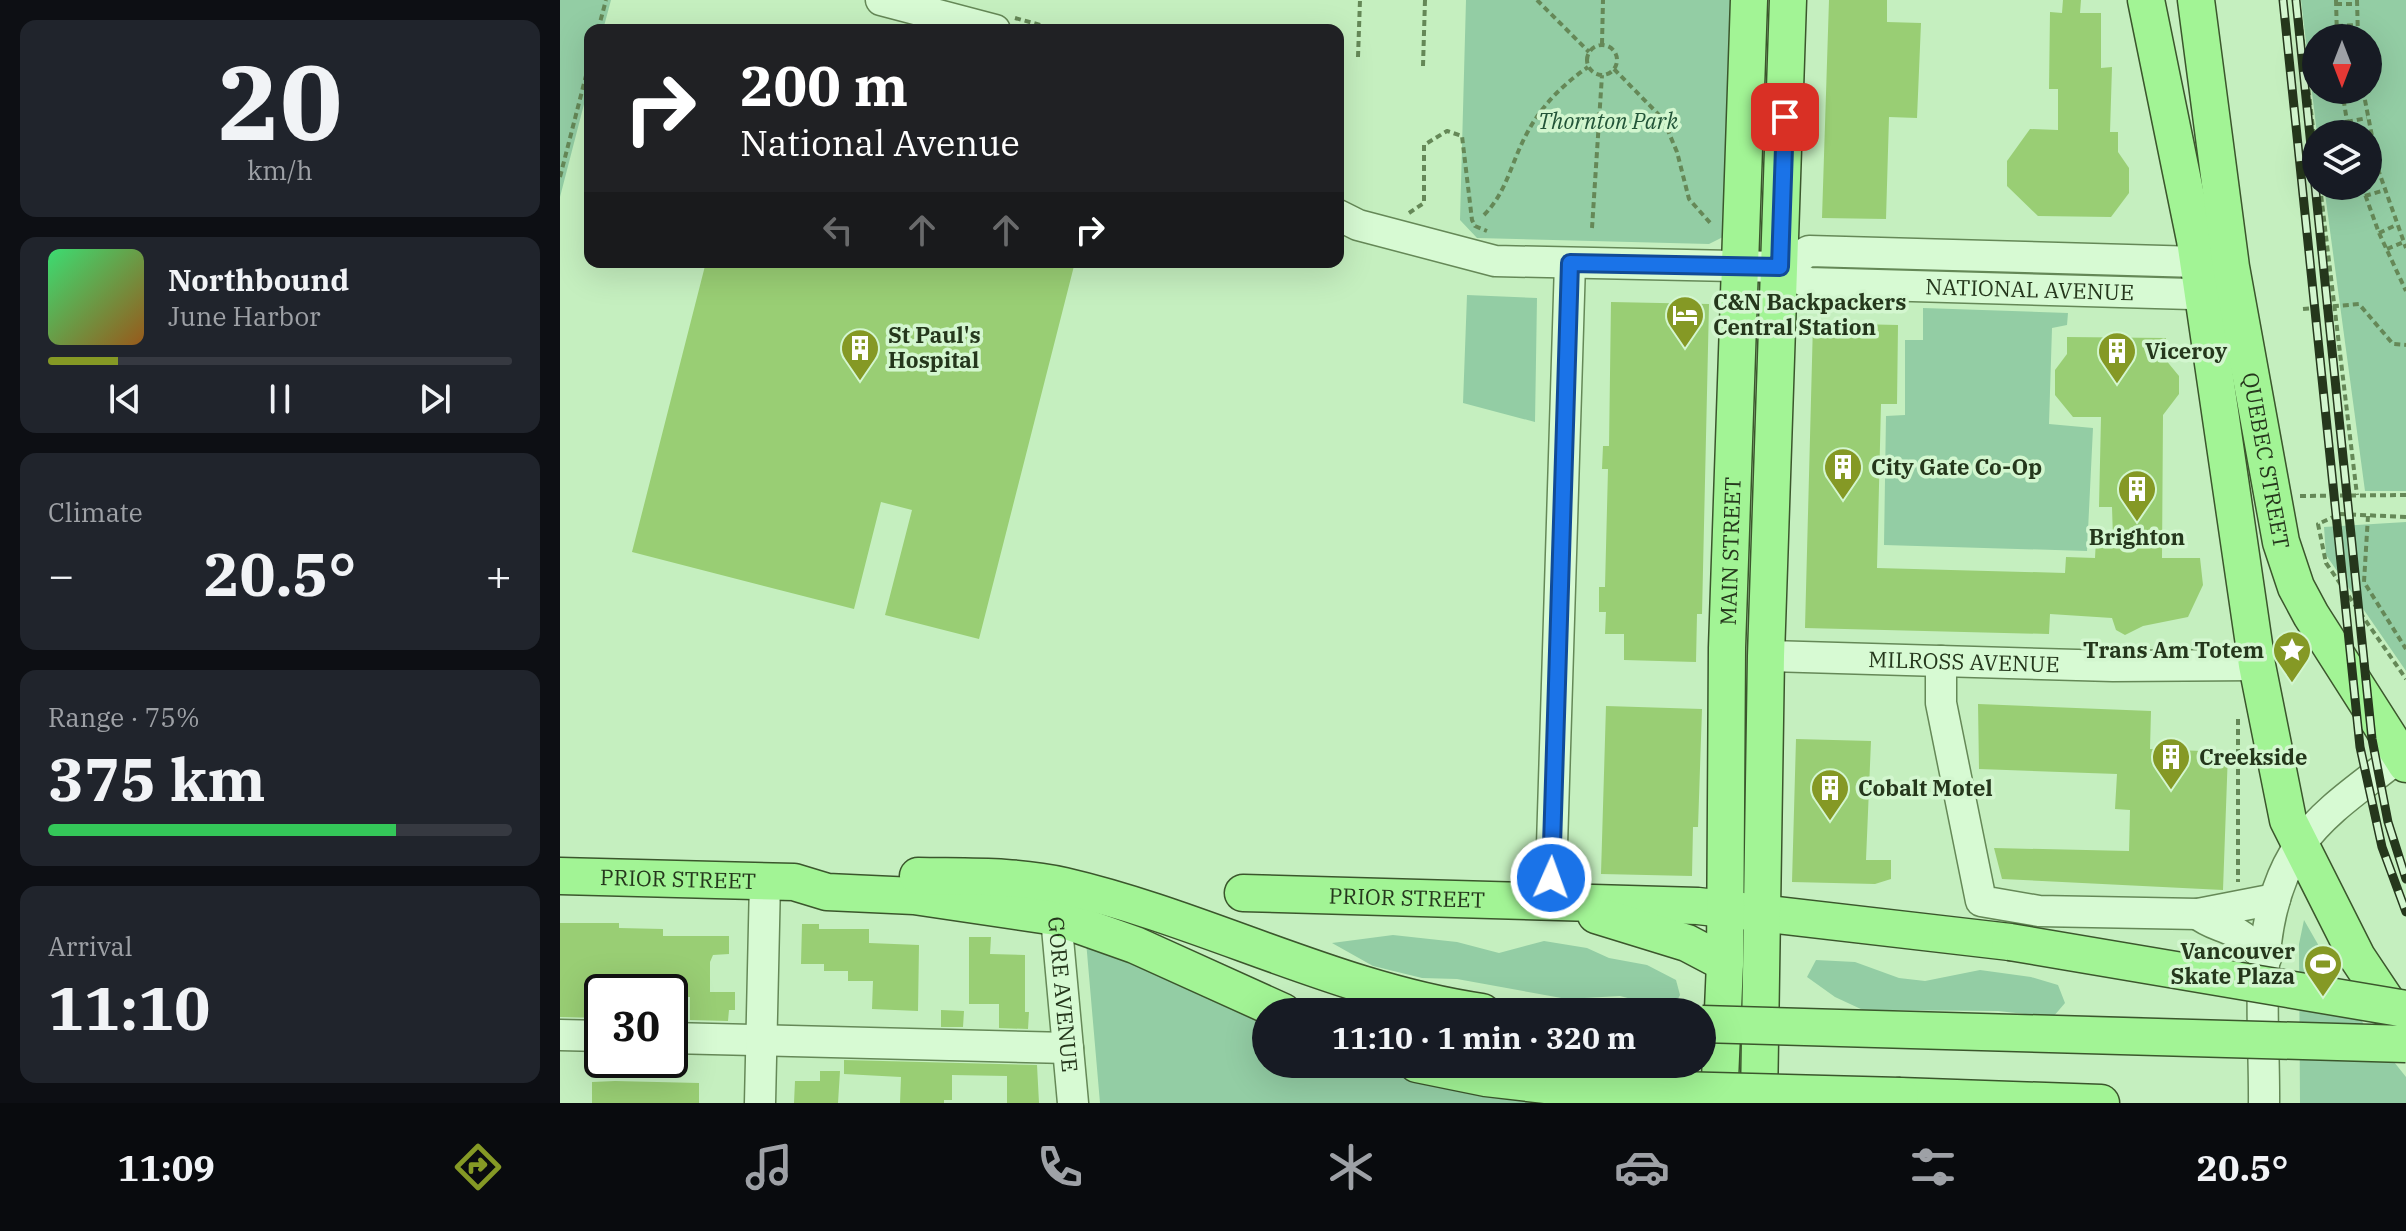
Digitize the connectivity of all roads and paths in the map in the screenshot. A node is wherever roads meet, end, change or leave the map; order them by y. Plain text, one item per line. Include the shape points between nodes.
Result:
1 (606, 0) edge
2 (881, 0) edge
3 (1360, 0) edge
4 (1425, 0) edge
5 (1537, 0) edge
6 (1603, 0) edge
7 (1749, 0) edge
8 (1788, 0) edge
9 (2146, 0) edge
10 (2196, 0) edge
11 (2298, 0) edge
12 (2336, 2) edge
13 (2357, 2) edge
14 (600, 24) edge
15 (972, 24) edge
16 (2337, 24) edge
17 (2357, 24) edge
18 (1602, 44) junction
19 (1589, 52) junction
20 (1358, 57) dead end
21 (1423, 66) dead end
22 (1588, 67) junction
23 (1614, 69) junction
24 (1602, 75) junction
25 (584, 83) edge
26 (2365, 104) edge
27 (2367, 118) joint
28 (2312, 120) edge
29 (2357, 120) edge
30 (560, 177) edge
31 (2382, 181) edge
32 (2385, 190) junction
33 (2382, 191) edge
34 (2322, 200) edge
35 (2367, 200) edge
36 (1401, 215) dead end
37 (1484, 215) dead end
38 (1344, 218) edge
39 (2396, 225) junction
40 (1592, 228) dead end
41 (1718, 231) dead end
42 (1491, 232) dead end
43 (2379, 233) junction
44 (2405, 245) edge
45 (2386, 249) junction
46 (1570, 263) junction
47 (1780, 267) junction
48 (1742, 268) junction
49 (2217, 280) junction
50 (2404, 284) edge
51 (2406, 291) edge
52 (2334, 304) junction
53 (2303, 309) dead end
54 (2406, 345) edge
55 (2357, 495) junction
56 (2406, 495) edge
57 (2300, 496) dead end
58 (2368, 516) junction
59 (2406, 517) edge
60 (2406, 649) edge
61 (1766, 656) junction
62 (1941, 661) junction
63 (2257, 665) junction
64 (2406, 679) edge
65 (2238, 705) dead end
66 (2404, 760) edge
67 (2300, 845) junction
68 (560, 876) edge
69 (779, 881) junction
70 (1243, 893) dead end
71 (2238, 893) dead end
72 (1553, 899) junction
73 (2275, 899) junction
74 (1059, 901) junction
75 (1725, 908) junction
76 (1762, 913) junction
77 (2198, 914) junction
78 (2266, 958) junction
79 (1725, 963) junction
80 (1252, 998) edge
81 (1411, 998) edge
82 (2406, 1009) edge
83 (1716, 1024) edge
84 (2406, 1031) edge
85 (560, 1035) edge
86 (584, 1036) edge
87 (688, 1038) edge
88 (763, 1040) junction
89 (2406, 1044) edge
90 (1068, 1048) junction
91 (1486, 1078) edge
92 (760, 1103) edge
93 (1073, 1103) edge
94 (1719, 1103) edge
95 (1759, 1103) edge
96 (2101, 1103) edge
97 (2264, 1103) edge

1 - 14 path
2 - 15 street
3 - 20 path
4 - 21 path
5 - 19 path
6 - 18 path
7 - 48 main road, MAIN STREET
8 - 47 main road, MAIN STREET
9 - 49 main road, QUEBEC STREET via 2177,144
10 - 49 main road, QUEBEC STREET
11 - 28 path
12 - 13 path
12 - 16 path
13 - 17 path
18 - 19 path
18 - 23 path via 1616,55
19 - 22 path
22 - 24 path
22 - 37 path via 1543,107 1497,202
23 - 24 path
23 - 41 path via 1663,119 1689,199
24 - 40 path
25 - 30 path
26 - 27 path
27 - 29 path
31 - 32 path
32 - 33 path
32 - 39 path
34 - 52 path
35 - 43 path
36 - 42 path via 1424,203 1424,145 1447,131 1462,136 1475,226
38 - 46 street, NATIONAL AVENUE via 1495,261
39 - 43 path
39 - 44 path
43 - 45 path
44 - 45 path
45 - 50 path
46 - 48 street, NATIONAL AVENUE
46 - 72 street
47 - 48 street, NATIONAL AVENUE
47 - 49 street, NATIONAL AVENUE via 1808,283
47 - 61 main road, MAIN STREET
48 - 75 main road, MAIN STREET via 1727,648
49 - 63 main road, QUEBEC STREET
49 - 66 main road, QUEBEC STREET via 2288,565 2316,625
50 - 51 path
52 - 53 path
52 - 54 path via 2359,304 2393,344
52 - 55 path
55 - 56 path
55 - 57 path
58 - 59 path
58 - 60 path via 2364,582
58 - 64 path via 2325,518 2318,524 2320,546 2326,563
61 - 62 street, MILROSS AVENUE
61 - 76 main road, MAIN STREET
62 - 63 street, MILROSS AVENUE
62 - 77 street via 1941,703 1981,901 2039,911
63 - 67 main road, QUEBEC STREET via 2288,820
65 - 71 path
66 - 67 street, QUEBEC STREET via 2321,821
67 - 73 street, QUEBEC STREET
67 - 84 main road via 2357,957
68 - 69 main road, PRIOR STREET
69 - 74 main road, PRIOR STREET via 827,892
69 - 88 street
70 - 72 main road, PRIOR STREET
72 - 75 main road, PRIOR STREET
72 - 79 main road via 1687,943
73 - 77 street
73 - 78 street, QUEBEC STREET
74 - 80 main road via 1135,945
74 - 81 main road via 1178,920
74 - 90 street, GORE AVENUE
75 - 76 main road, PRIOR STREET
75 - 79 main road, MAIN STREET
76 - 82 main road, PRIOR STREET, bridge via 2010,942
76 - 95 main road, MAIN STREET
77 - 78 street via 2242,936
78 - 97 street, QUEBEC STREET
79 - 94 main road, MAIN STREET
83 - 89 main road, bridge
85 - 86 street
87 - 88 street
88 - 90 street
88 - 92 street
90 - 93 street, GORE AVENUE
91 - 96 main road, bridge via 1562,1087

